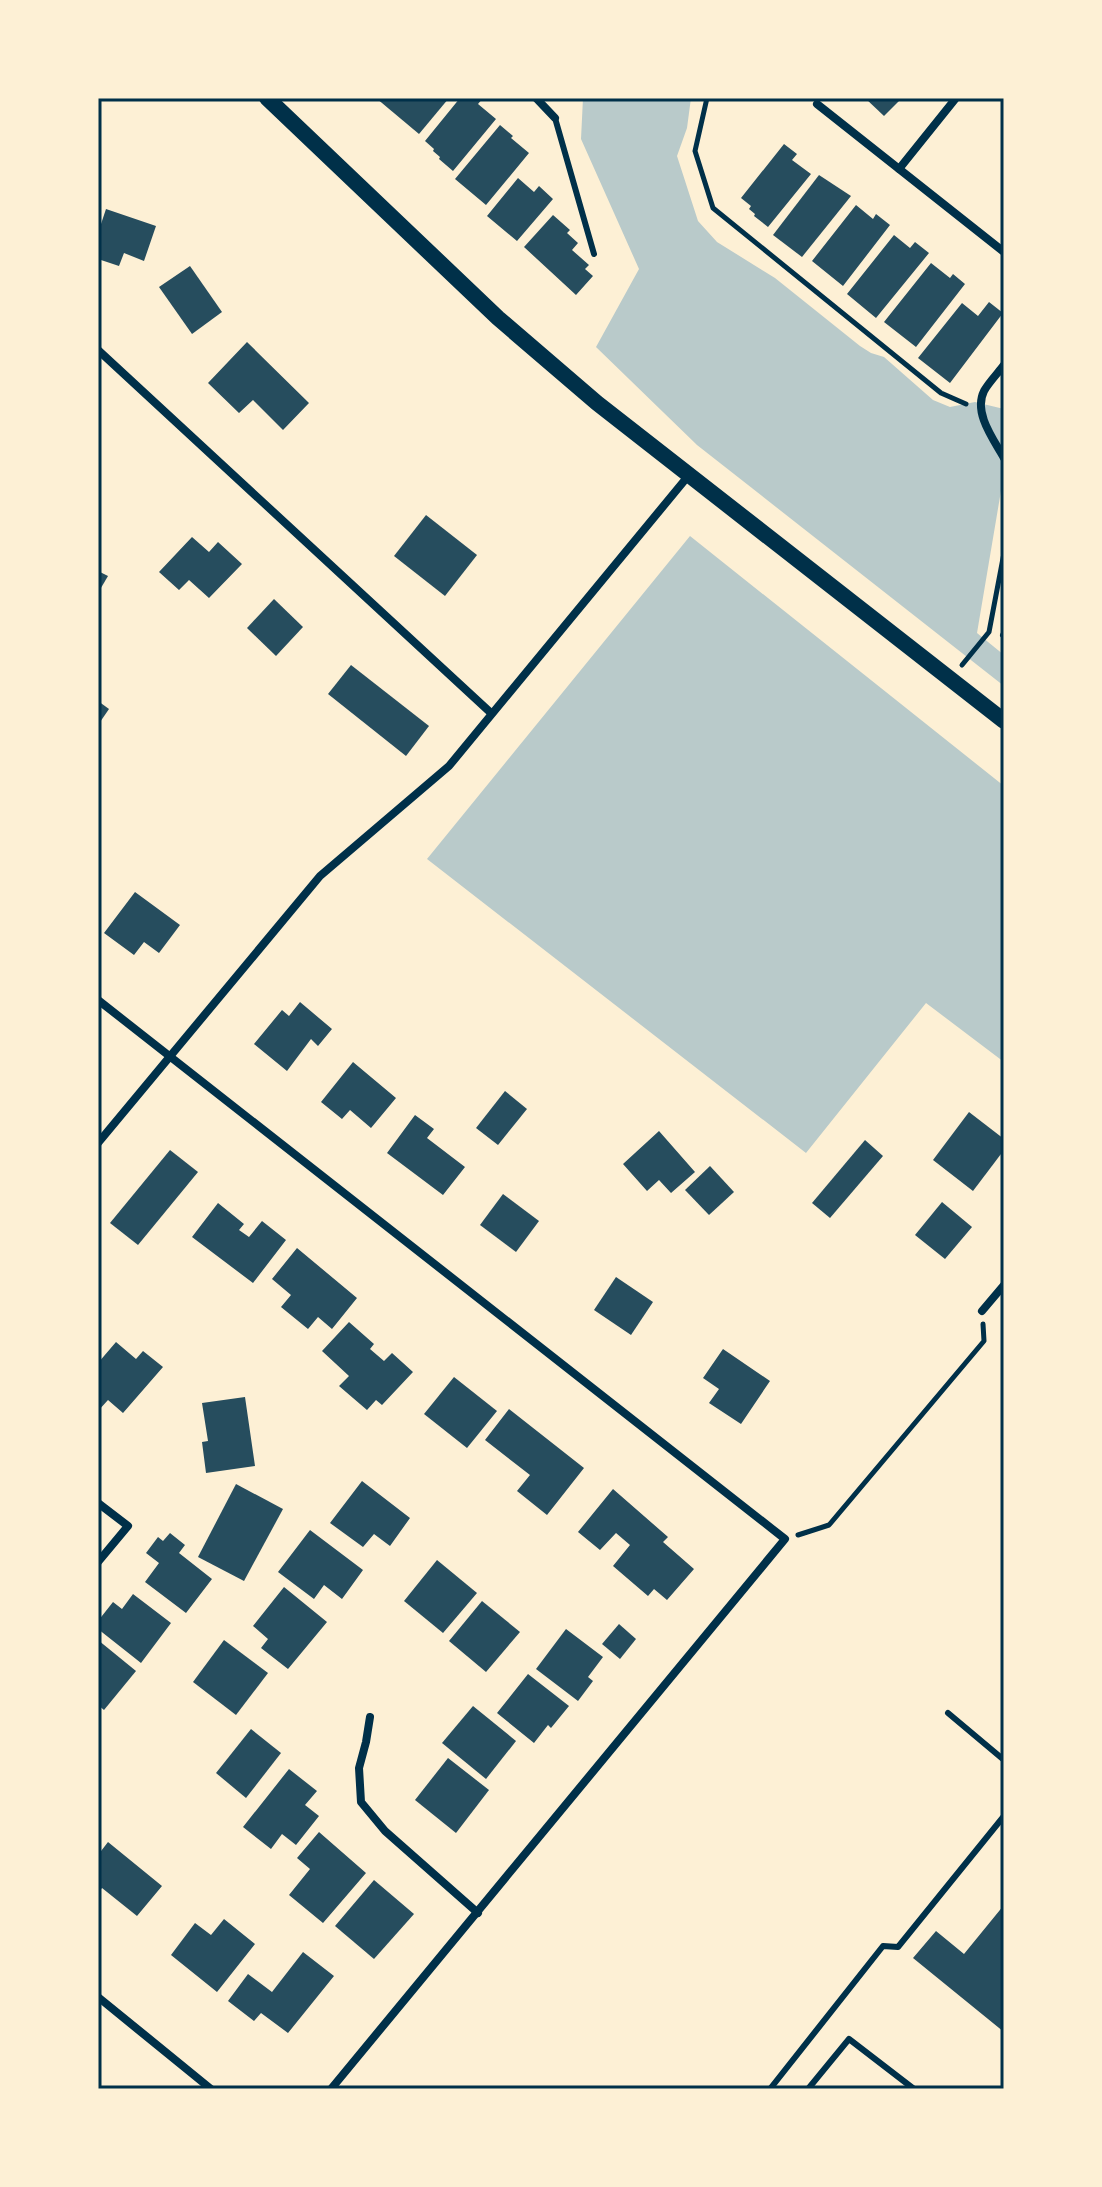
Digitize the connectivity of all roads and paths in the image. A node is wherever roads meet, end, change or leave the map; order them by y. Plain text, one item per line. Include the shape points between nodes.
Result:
1 (267, 98) edge
2 (536, 98) edge
3 (707, 98) edge
4 (956, 98) edge
5 (817, 104) dead end
6 (555, 118) joint
7 (899, 169) junction
8 (1004, 252) edge
9 (594, 254) dead end
10 (98, 350) edge
11 (1004, 365) edge
12 (981, 411) junction
13 (1004, 458) edge
14 (689, 474) junction
15 (1004, 553) edge
16 (951, 679) junction
17 (491, 713) junction
18 (1004, 721) edge
19 (98, 1000) edge
20 (171, 1056) junction
21 (98, 1143) edge
22 (1004, 1285) edge
23 (982, 1311) joint
24 (98, 1503) edge
25 (785, 1539) junction
26 (98, 1562) edge
27 (948, 1713) dead end
28 (370, 1717) dead end
29 (1004, 1760) edge
30 (1004, 1816) edge
31 (478, 1913) junction
32 (98, 1997) edge
33 (211, 2089) edge
34 (331, 2089) edge
35 (770, 2089) edge
36 (808, 2089) edge
37 (914, 2089) edge

1 - 14 main road via 498,318
2 - 6 street
3 - 12 path via 695,151 713,208 941,393
4 - 7 street
5 - 7 street
6 - 9 lane
7 - 8 street
10 - 17 street
11 - 12 street via 982,394
12 - 13 street
14 - 16 main road
14 - 17 street
15 - 16 path via 989,632
16 - 18 main road
17 - 20 street via 449,766 320,876
19 - 20 street
20 - 21 street
20 - 25 street
22 - 23 street
23 - 25 path via 984,1341 829,1525
24 - 26 street via 128,1526
25 - 31 street
27 - 29 lane
28 - 31 street via 359,1768 361,1802 385,1831
30 - 35 lane via 898,1947 883,1946
31 - 34 street
32 - 33 street
36 - 37 lane via 849,2039

